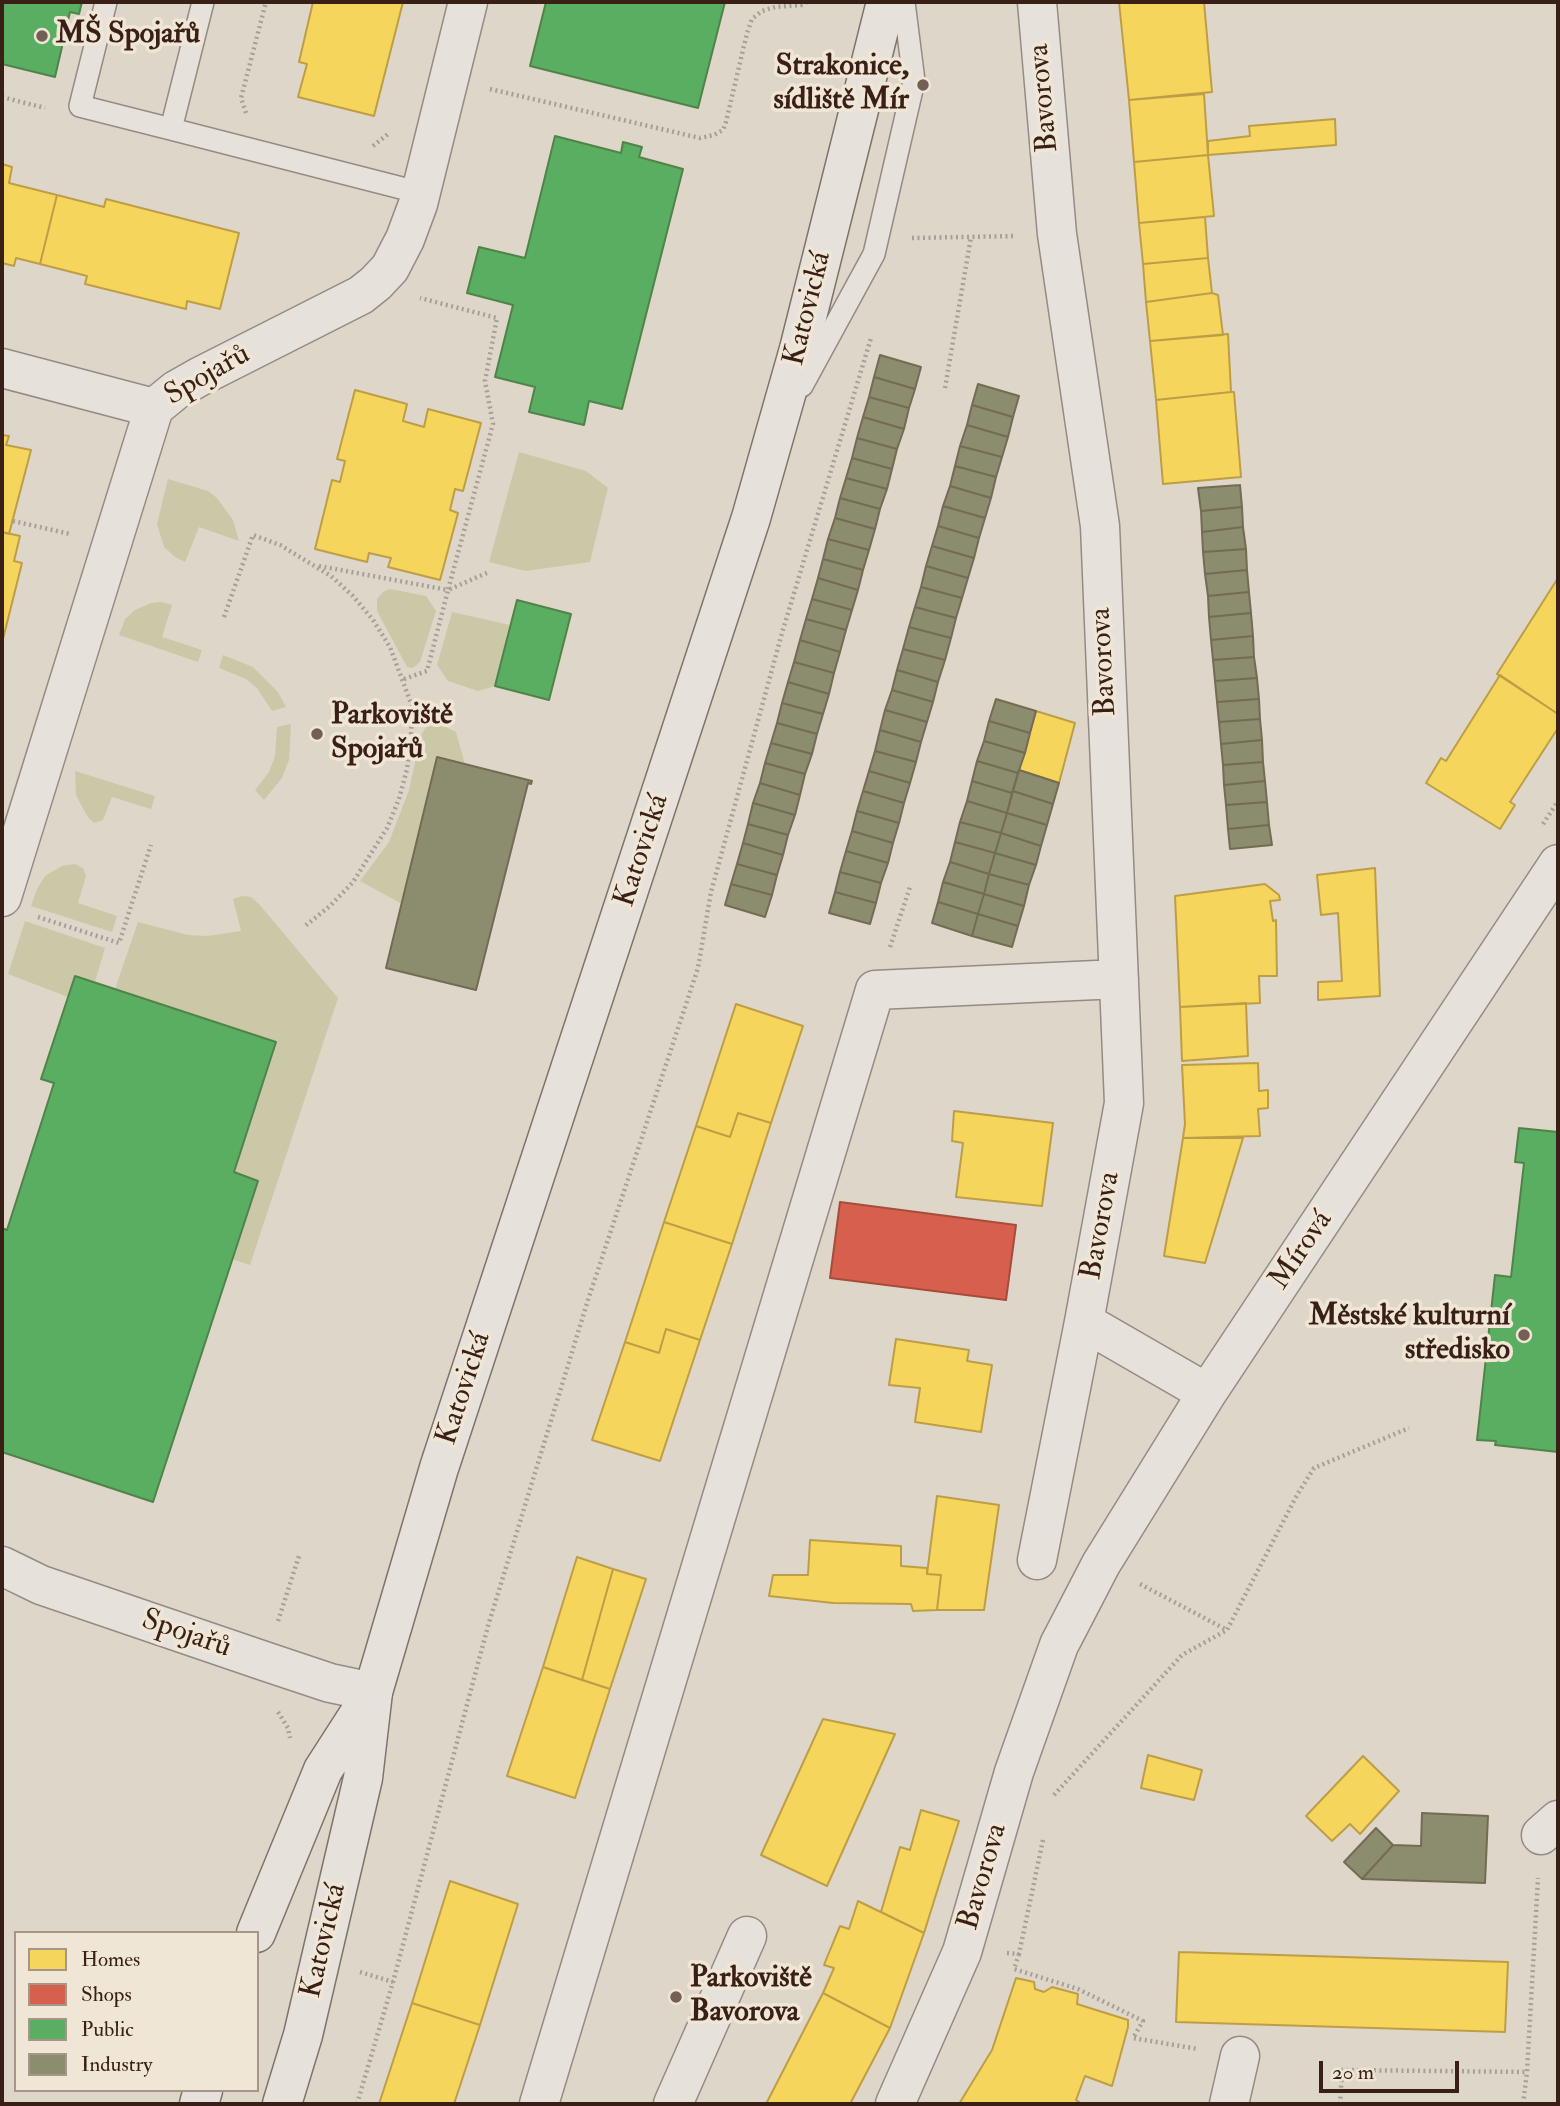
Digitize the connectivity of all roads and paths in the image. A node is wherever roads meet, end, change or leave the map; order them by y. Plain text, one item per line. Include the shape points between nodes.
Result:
1 (106, 2) edge
2 (203, 2) edge
3 (266, 2) edge
4 (468, 2) edge
5 (807, 2) edge
6 (865, 2) edge
7 (886, 2) edge
8 (904, 2) edge
9 (1037, 2) edge
10 (450, 79) junction
11 (867, 81) junction
12 (253, 119) dead end
13 (391, 128) dead end
14 (171, 130) junction
15 (364, 147) dead end
16 (421, 192) junction
17 (911, 226) dead end
18 (1057, 234) junction
19 (971, 237) junction
20 (418, 298) dead end
21 (875, 328) dead end
22 (2, 368) edge
23 (945, 388) dead end
24 (153, 408) junction
25 (776, 434) junction
26 (13, 521) dead end
27 (75, 535) dead end
28 (315, 565) junction
29 (489, 572) dead end
30 (448, 590) junction
31 (224, 617) dead end
32 (404, 679) junction
33 (151, 845) dead end
34 (1558, 864) edge
35 (910, 887) dead end
36 (15, 905) edge
37 (305, 926) dead end
38 (1119, 979) junction
39 (875, 990) junction
40 (1084, 1322) junction
41 (1207, 1393) junction
42 (1409, 1428) dead end
43 (300, 1553) dead end
44 (1037, 1560) dead end
45 (2, 1566) edge
46 (1156, 1592) dead end
47 (1227, 1630) junction
48 (274, 1631) dead end
49 (1059, 1645) joint
50 (373, 1692) junction
51 (275, 1708) dead end
52 (292, 1748) dead end
53 (1052, 1797) dead end
54 (1549, 1828) edge
55 (1044, 1836) dead end
56 (257, 1931) edge
57 (747, 1936) dead end
58 (962, 1952) junction
59 (1019, 1954) junction
60 (1240, 2056) joint
61 (1527, 2072) junction
62 (282, 2104) edge
63 (357, 2104) edge
64 (539, 2104) edge
65 (673, 2104) edge
66 (895, 2104) edge
67 (1229, 2104) edge
68 (1340, 2104) edge
69 (1523, 2104) edge

1 - 14 lane via 80,106
2 - 14 lane
3 - 12 path via 241,98
4 - 10 street, Spojařů
5 - 10 path via 762,11 752,19 726,122 714,135 700,138
6 - 11 lane
7 - 11 street, Katovická
8 - 25 lane via 914,81 874,254
9 - 18 street, Bavorova
10 - 16 street, Spojařů
11 - 25 street, Katovická
13 - 15 path via 387,136
14 - 16 lane
16 - 24 street, Spojařů via 405,239 376,283 361,295 188,383
17 - 19 path via 907,238
18 - 19 path
18 - 38 street, Bavorova via 1100,526
19 - 23 path
20 - 30 path via 497,318 485,381 493,424
21 - 63 path via 779,646 711,892 698,968 588,1300 488,1626
22 - 24 street
24 - 36 street, Spojařů
25 - 50 street, Katovická via 439,1468
26 - 27 path
28 - 30 path
28 - 31 path via 253,536
28 - 32 path via 353,596 373,620
29 - 30 path
30 - 32 path via 427,671
32 - 37 path via 412,706 411,737 399,799 382,837 352,882
33 - 36 path via 119,943
34 - 41 street, Mírová
35 - 39 path
38 - 39 street
38 - 40 street, Bavorova via 1124,1103
39 - 64 street
40 - 41 street, Bavorova
40 - 44 street, Bavorova
41 - 49 street, Mírová via 1101,1564
42 - 47 path via 1314,1468
43 - 48 path
45 - 50 street, Spojařů via 41,1585 254,1658
46 - 47 path
47 - 53 path via 1182,1655
49 - 58 street, Bavorova via 1014,1772
50 - 56 street, Katovická via 323,1770
50 - 62 street, Katovická via 363,1778 303,2035
51 - 52 path via 288,1728
54 - 61 path
55 - 59 path
57 - 65 street
58 - 59 path
58 - 66 street, Bavorova
59 - 60 path via 1014,1969 1078,1989 1143,2021 1133,2038
60 - 67 street
61 - 68 path via 1342,2070
61 - 69 path

